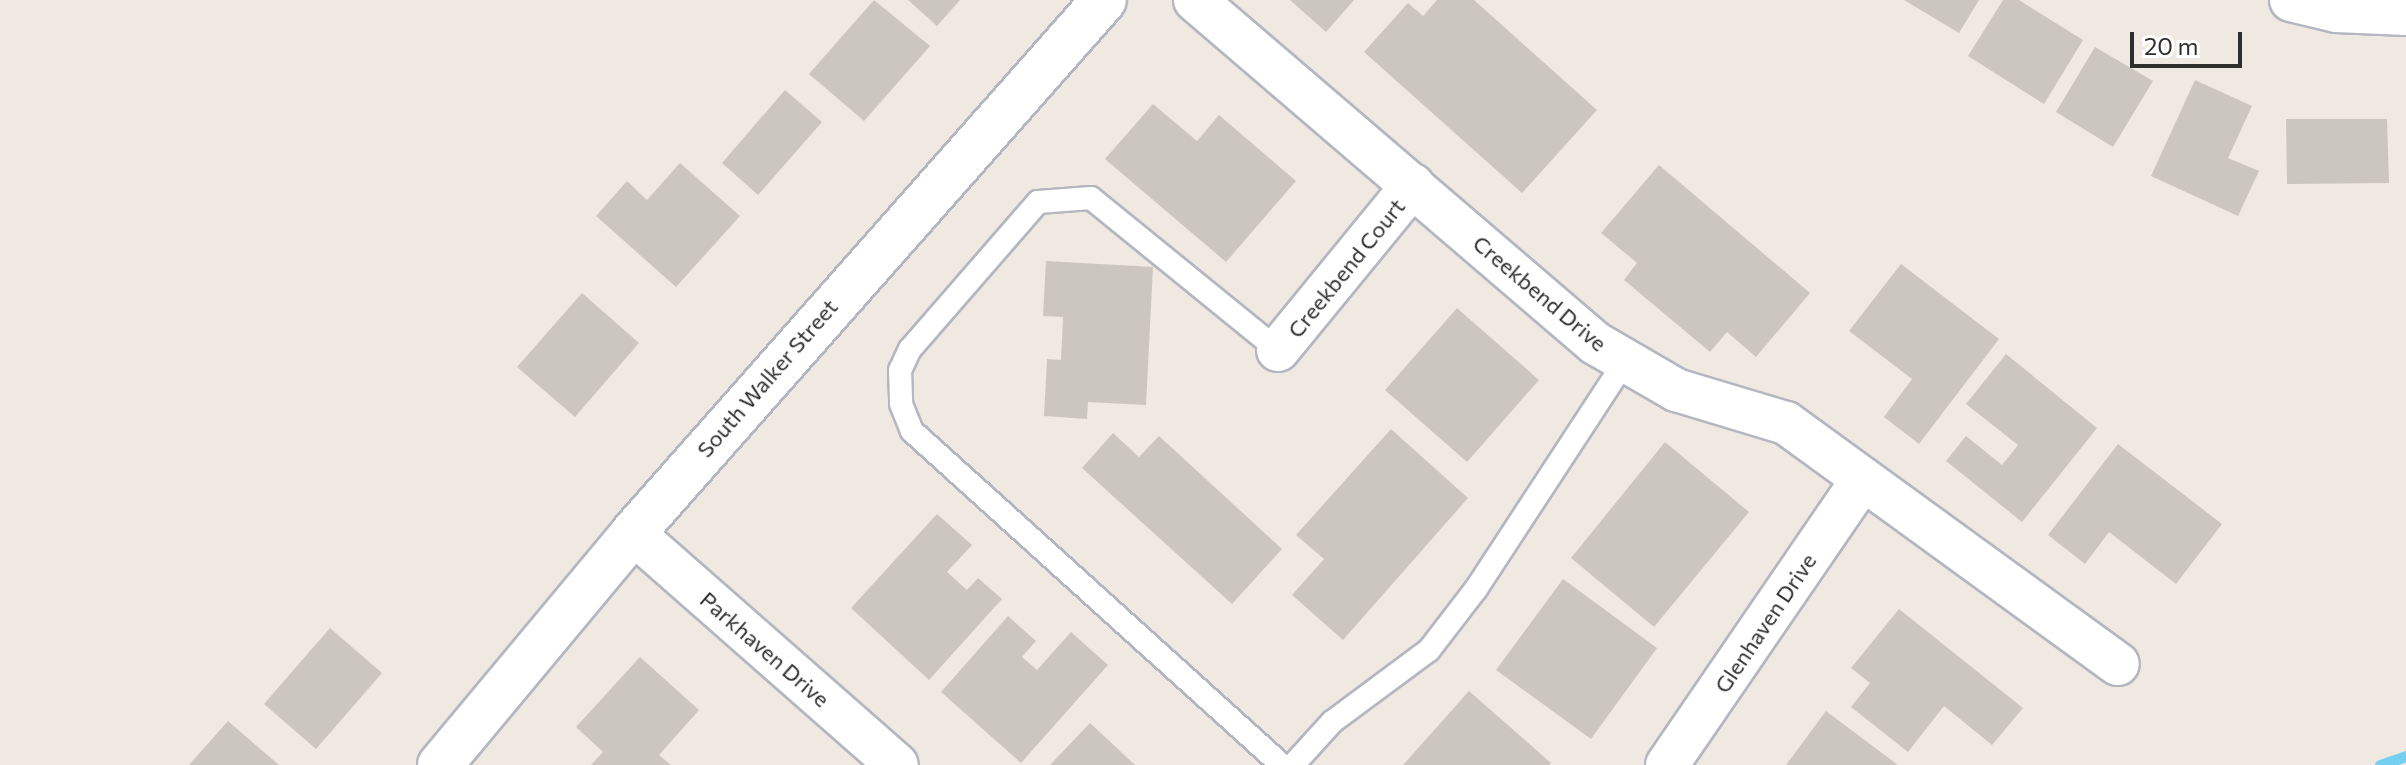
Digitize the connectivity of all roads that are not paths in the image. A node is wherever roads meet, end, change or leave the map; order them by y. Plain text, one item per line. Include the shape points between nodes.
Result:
1 (1104, 0) edge
2 (1195, 0) edge
3 (2291, 0) edge
4 (2406, 14) edge
5 (1413, 185) junction
6 (1278, 350) joint
7 (1625, 361) junction
8 (1862, 480) junction
9 (633, 533) junction
10 (2118, 664) dead end
11 (440, 765) edge
12 (897, 765) edge
13 (1281, 765) edge
14 (1293, 765) edge
15 (1667, 765) edge

1 - 9 street, South Walker Street
2 - 5 street, Creekbend Drive
3 - 4 street via 2336,11
5 - 6 street, Creekbend Court
5 - 7 street, Creekbend Drive via 1595,343
6 - 13 lane via 1091,198 1038,202 910,349 900,370 901,404 912,431
7 - 8 street, Creekbend Drive via 1676,390 1786,423
7 - 14 lane via 1476,589 1429,650 1332,722
8 - 10 street, Creekbend Drive
8 - 15 street, Glenhaven Drive
9 - 11 street, South Walker Street
9 - 12 street, Parkhaven Drive

